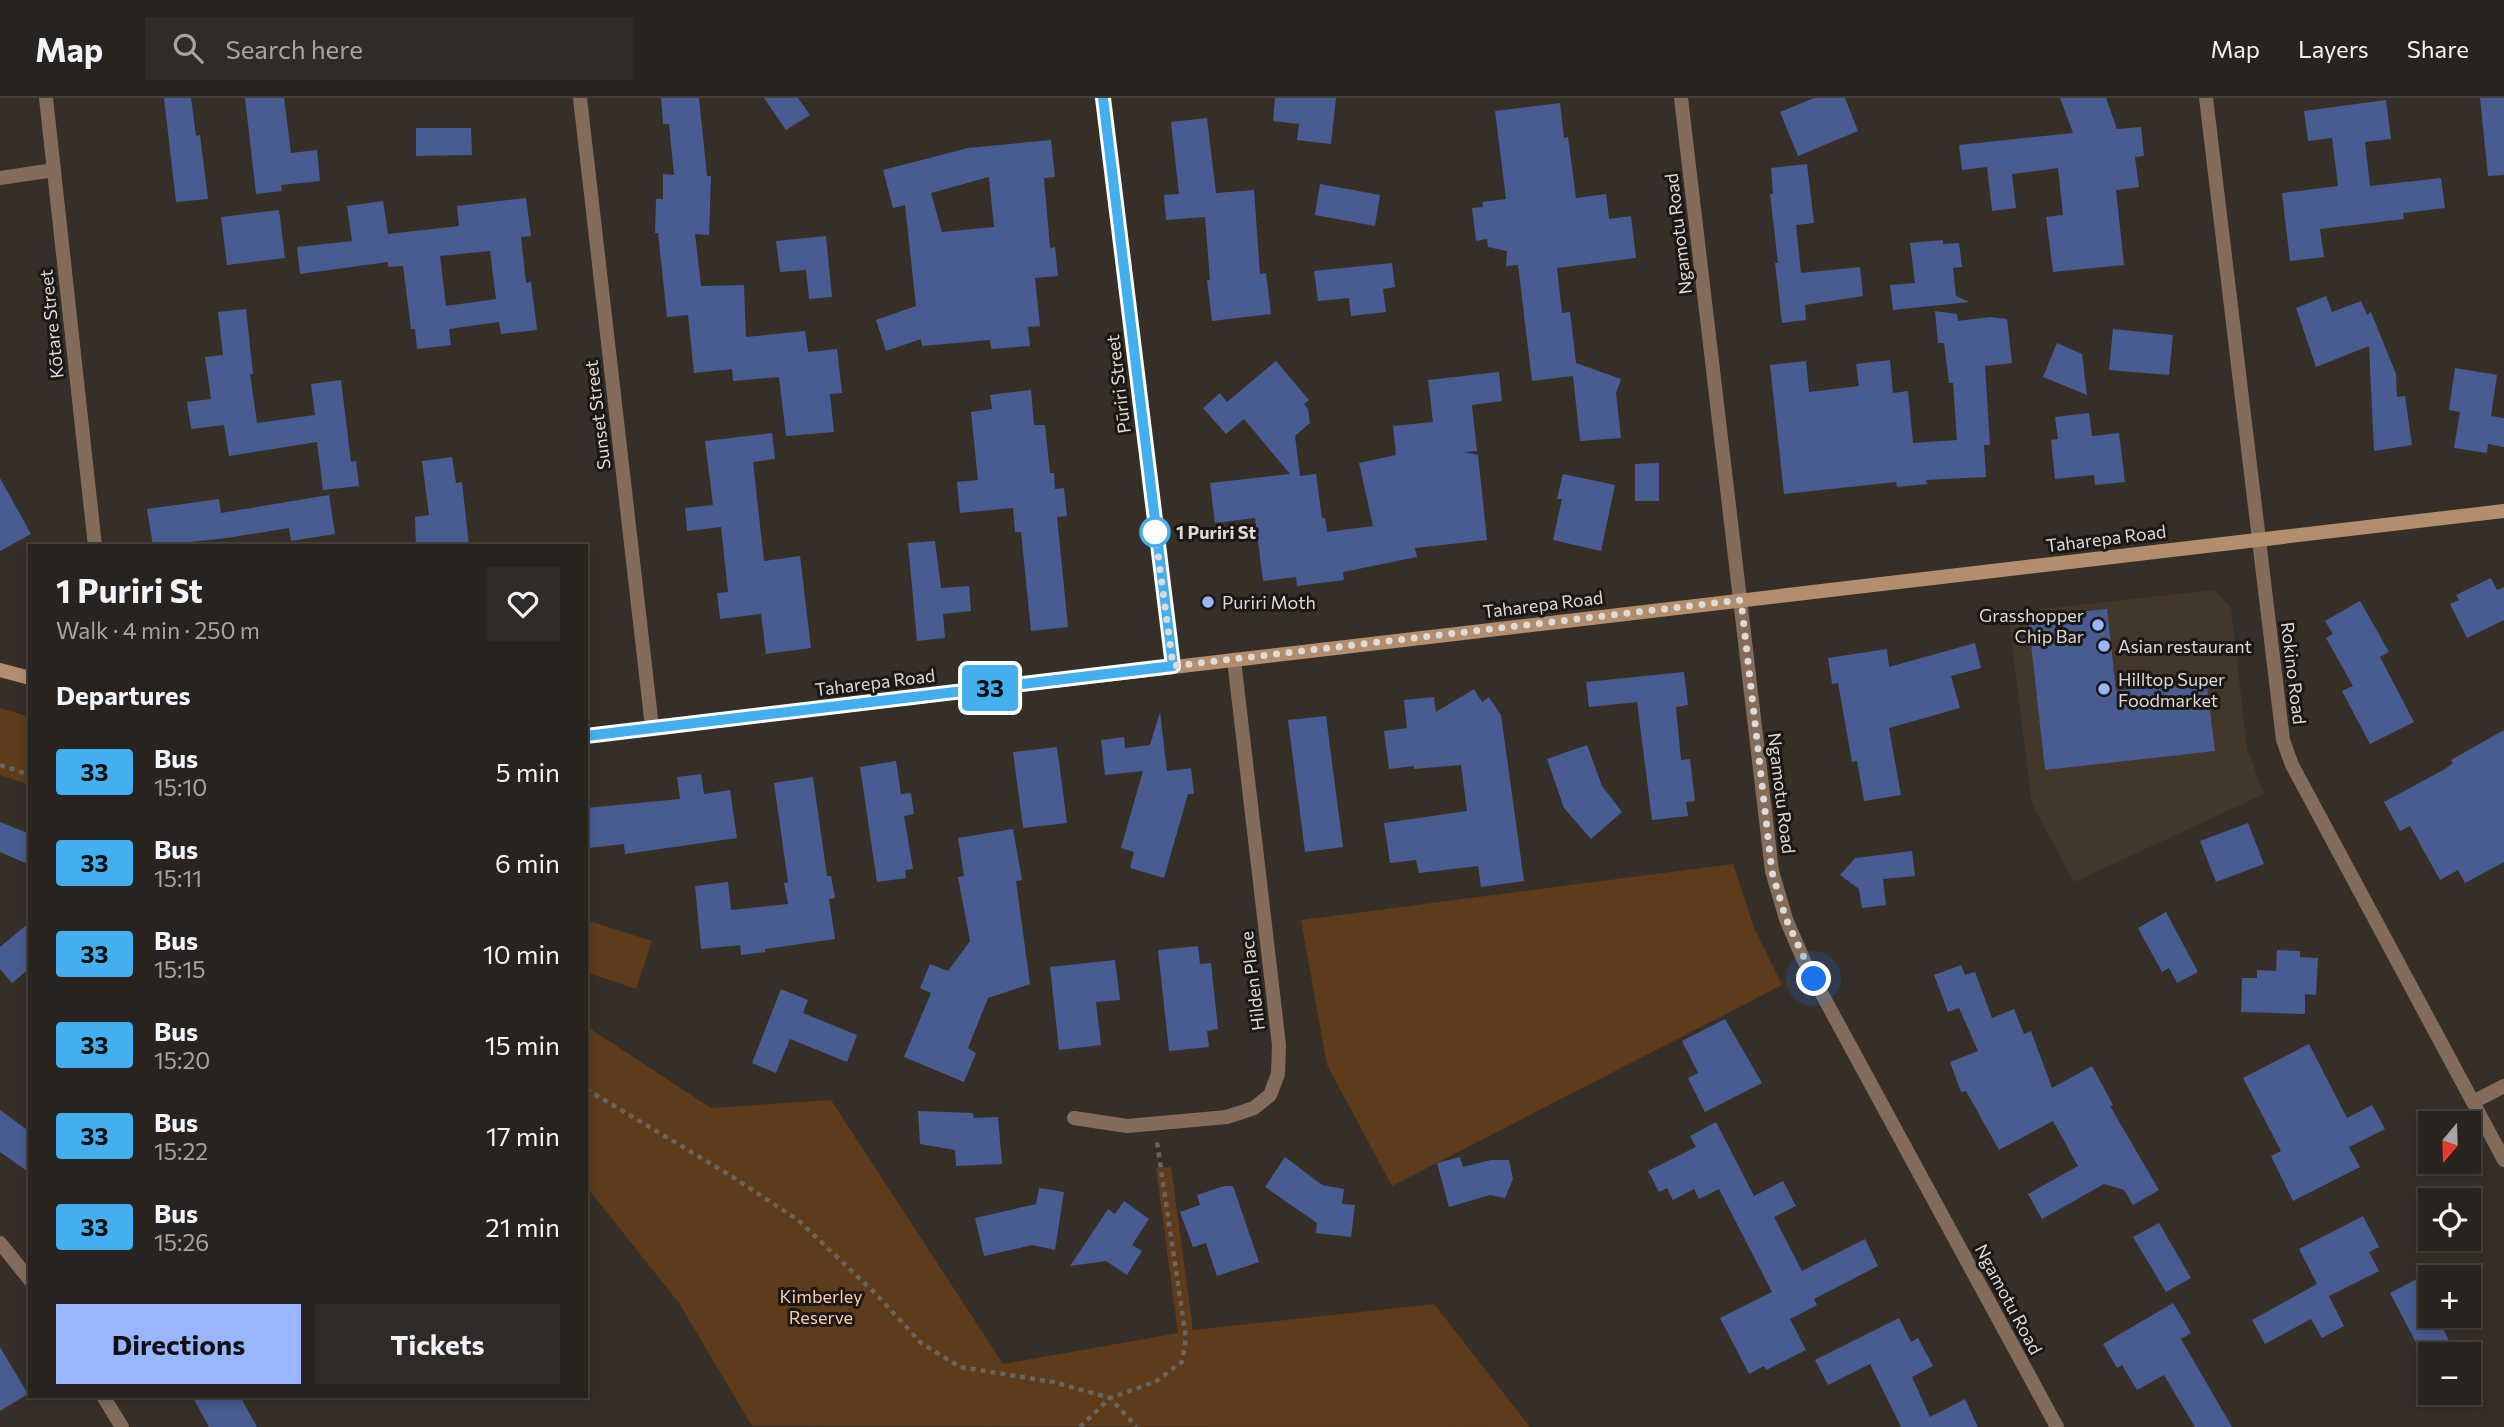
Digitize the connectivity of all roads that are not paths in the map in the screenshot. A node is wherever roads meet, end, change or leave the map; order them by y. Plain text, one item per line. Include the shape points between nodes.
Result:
1 (46, 98) edge
2 (580, 98) edge
3 (1103, 98) edge
4 (1681, 98) edge
5 (2206, 98) edge
6 (54, 170) junction
7 (0, 178) edge
8 (2504, 511) edge
9 (2258, 540) junction
10 (95, 544) edge
11 (1741, 600) junction
12 (1234, 660) junction
13 (1173, 666) junction
14 (0, 670) edge
15 (28, 677) edge
16 (652, 727) junction
17 (588, 736) edge
18 (2504, 1086) edge
19 (2473, 1102) junction
20 (1074, 1118) dead end
21 (2504, 1160) edge
22 (0, 1243) edge
23 (28, 1278) edge
24 (104, 1398) edge
25 (122, 1427) edge
26 (2057, 1427) edge

1 - 6 street, Kōtare Street
2 - 16 street, Sunset Street
3 - 13 street, Pūriri Street
4 - 11 street, Ngamotu Road
5 - 9 street, Rokino Road
6 - 7 street
6 - 10 street, Kōtare Street
8 - 9 street, Taharepa Road
9 - 11 street, Taharepa Road
9 - 19 street, Rokino Road via 2283,740 2291,765
11 - 12 street, Taharepa Road
11 - 26 street, Ngamotu Road via 1765,825 1786,919 1804,961
12 - 13 street, Taharepa Road
12 - 20 street, Hilden Place via 1279,1045 1278,1074 1270,1095 1254,1108 1227,1117 1127,1126
13 - 16 street, Taharepa Road
14 - 15 street
16 - 17 street, Taharepa Road
18 - 19 street
19 - 21 street, Rokino Road
22 - 23 street
24 - 25 street

